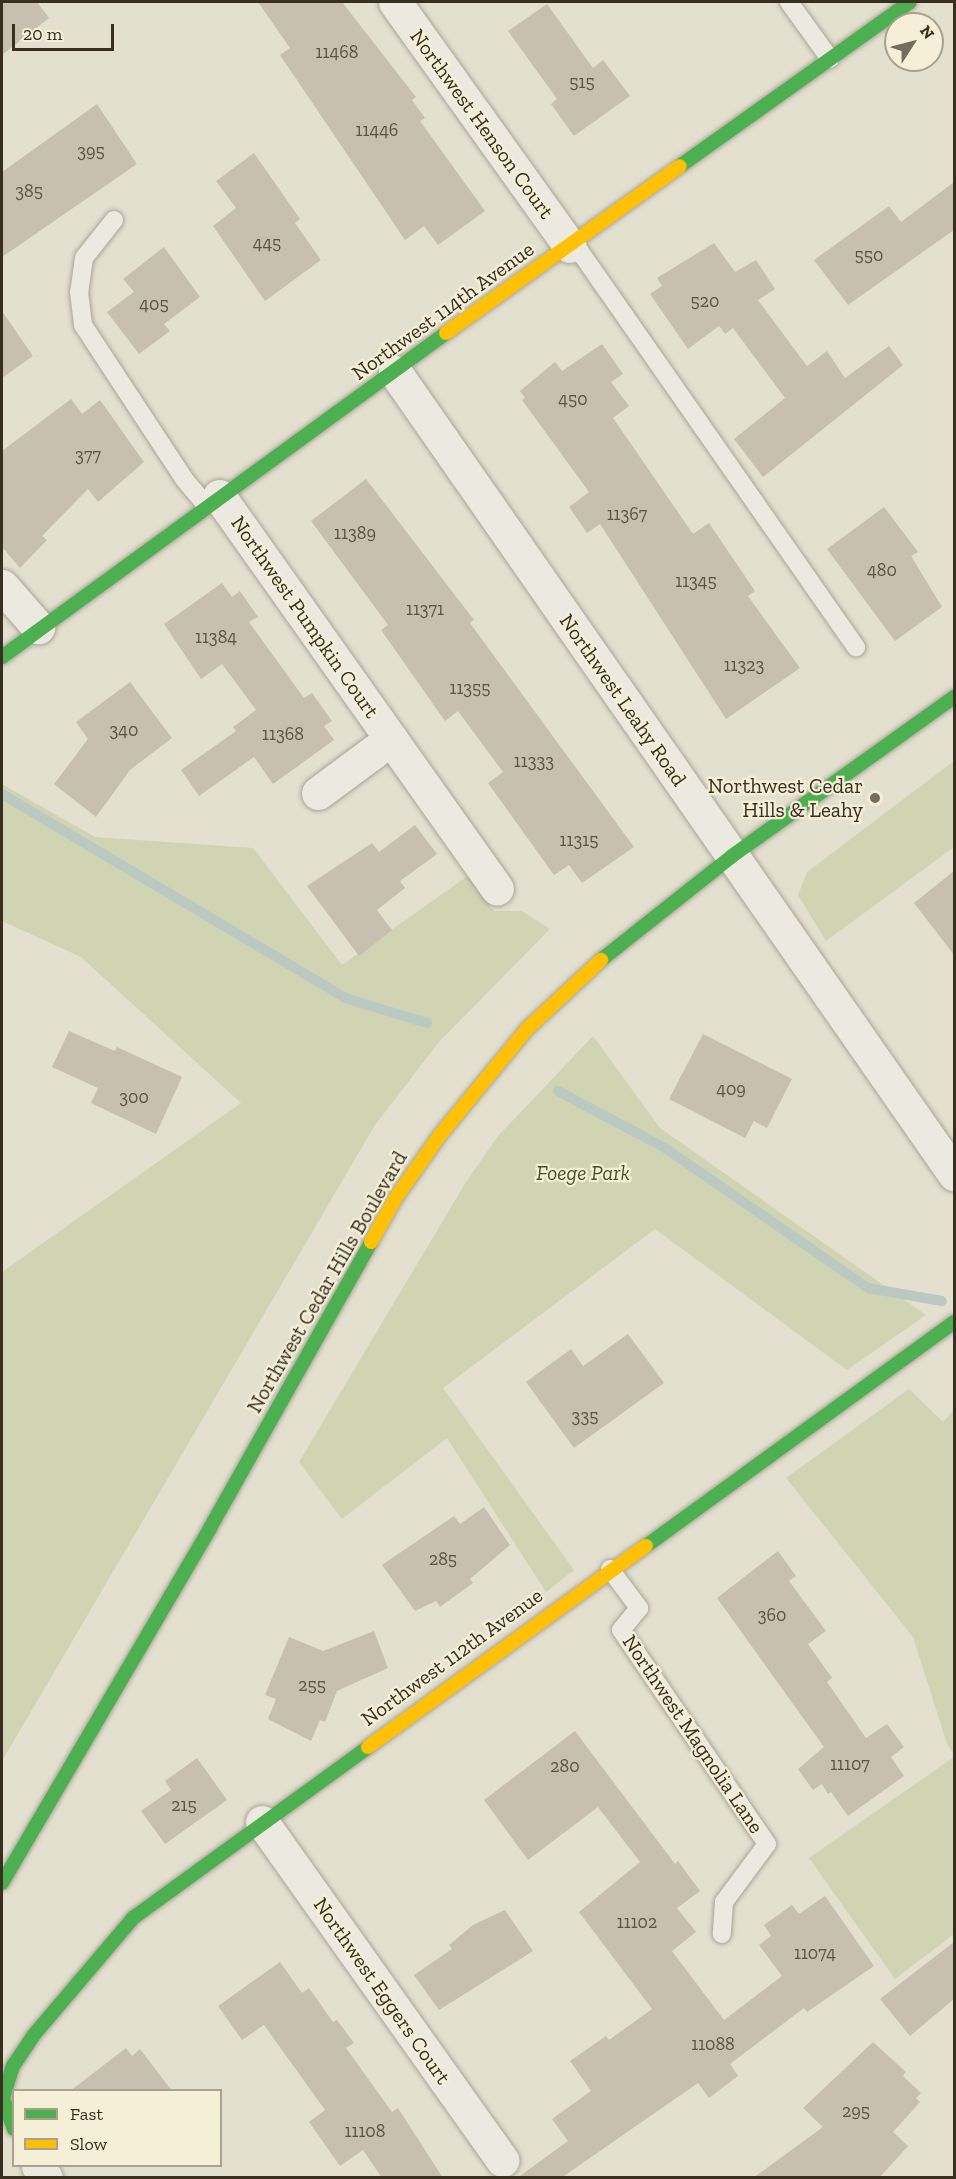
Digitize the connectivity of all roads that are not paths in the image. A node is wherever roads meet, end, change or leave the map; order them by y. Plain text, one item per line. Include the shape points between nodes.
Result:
1 (395, 2) edge
2 (789, 2) edge
3 (910, 2) edge
4 (830, 59) junction
5 (114, 220) dead end
6 (572, 244) junction
7 (395, 372) junction
8 (213, 501) junction
9 (2, 586) edge
10 (38, 627) junction
11 (856, 647) dead end
12 (2, 657) edge
13 (954, 697) edge
14 (391, 738) junction
15 (318, 793) dead end
16 (732, 856) junction
17 (497, 888) dead end
18 (954, 1174) edge
19 (954, 1322) edge
20 (610, 1569) junction
21 (262, 1821) junction
22 (2, 1883) edge
23 (722, 1934) dead end
24 (12, 2124) edge
25 (502, 2160) dead end

1 - 6 street, Northwest Henson Court
2 - 4 lane
3 - 4 street, Northwest 114th Avenue
4 - 6 street, Northwest 114th Avenue
5 - 8 lane via 84,258 79,292 82,325 184,478
6 - 7 street, Northwest 114th Avenue
6 - 11 lane
7 - 8 street, Northwest 114th Avenue
7 - 16 street, Northwest Leahy Road
8 - 10 street, Northwest 114th Avenue
8 - 14 street, Northwest Pumpkin Court
9 - 10 street
10 - 12 street, Northwest 114th Avenue
13 - 16 street, Northwest Cedar Hills Boulevard
14 - 15 street, Northwest Pumpkin Court
14 - 17 street, Northwest Pumpkin Court
16 - 18 street, Northwest Leahy Road
16 - 22 street, Northwest Cedar Hills Boulevard via 582,974 528,1028 440,1135 395,1199 210,1528
19 - 20 street, Northwest 112th Avenue
20 - 21 street, Northwest 112th Avenue
20 - 23 lane, Northwest Magnolia Lane via 639,1608 621,1630 767,1844 724,1902
21 - 24 street, Northwest 112th Avenue via 133,1918 33,2036 12,2066 3,2098
21 - 25 street, Northwest Eggers Court

